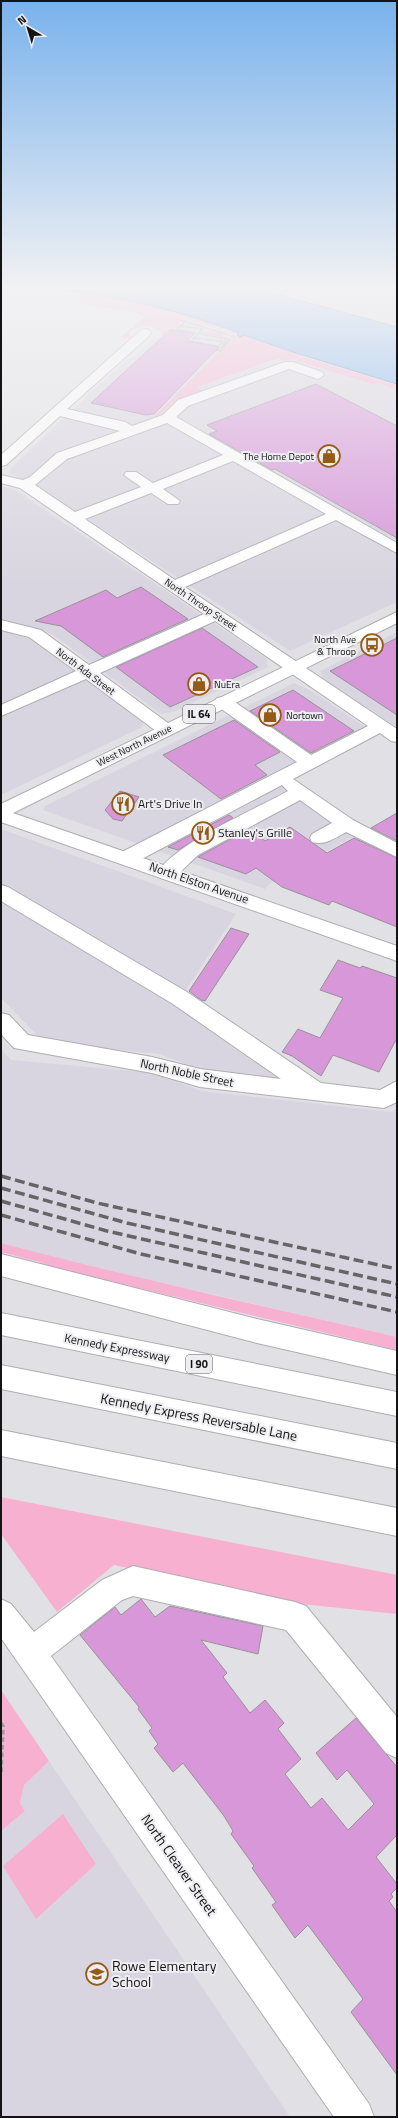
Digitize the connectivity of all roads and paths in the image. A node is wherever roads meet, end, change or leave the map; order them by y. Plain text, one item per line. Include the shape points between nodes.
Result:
1 (82, 389) edge
2 (222, 389) edge
3 (57, 411) junction
4 (168, 418) junction
5 (131, 431) junction
6 (234, 456) junction
7 (1, 462) edge
8 (131, 475) dead end
9 (1, 479) edge
10 (25, 485) junction
11 (152, 488) junction
12 (174, 501) dead end
13 (336, 515) junction
14 (74, 518) junction
15 (397, 549) edge
16 (174, 586) junction
17 (217, 614) junction
18 (397, 617) edge
19 (1, 625) edge
20 (293, 667) junction
21 (88, 673) junction
22 (222, 702) junction
23 (1, 711) edge
24 (381, 726) junction
25 (166, 730) junction
26 (397, 737) edge
27 (310, 763) junction
28 (281, 778) junction
29 (301, 792) junction
30 (1, 811) edge
31 (1, 815) edge
32 (346, 824) junction
33 (319, 838) dead end
34 (397, 851) edge
35 (127, 858) junction
36 (168, 872) junction
37 (1, 892) edge
38 (397, 954) edge
39 (1, 1021) edge
40 (319, 1092) junction
41 (390, 1095) edge
42 (1, 1265) edge
43 (1, 1324) edge
44 (397, 1363) edge
45 (1, 1377) edge
46 (397, 1404) edge
47 (1, 1443) edge
48 (397, 1456) edge
49 (397, 1522) edge
50 (1, 1614) edge
51 (31, 1653) junction
52 (1, 1723) edge
53 (397, 1742) edge
54 (1, 1775) edge
55 (356, 2117) edge

1 - 3 main road
2 - 4 main road via 183,403
3 - 5 main road via 120,425
3 - 7 main road
4 - 5 main road
4 - 6 main road
5 - 10 main road via 62,456 35,480
6 - 11 main road
6 - 13 main road
8 - 11 main road
9 - 10 main road, North Throop Street
10 - 14 main road, North Throop Street
11 - 12 main road
11 - 14 main road
13 - 15 main road
13 - 16 main road
14 - 16 main road, North Throop Street
16 - 17 main road, North Throop Street
17 - 20 main road, North Throop Street
17 - 21 main road
18 - 20 main road, West North Avenue / IL 64
19 - 21 main road, North Ada Street via 35,634
20 - 22 main road, West North Avenue / IL 64
20 - 24 main road, North Throop Street
21 - 23 main road
21 - 25 main road, North Ada Street
22 - 25 main road, West North Avenue / IL 64
22 - 27 main road
24 - 26 main road, North Throop Street
24 - 27 main road
25 - 30 main road, West North Avenue / IL 64
27 - 28 main road
28 - 29 main road
28 - 35 main road
29 - 32 main road
29 - 36 main road via 191,851
31 - 35 main road, North Elston Avenue
32 - 33 main road
32 - 34 main road
35 - 36 main road, North Elston Avenue
36 - 38 main road, North Elston Avenue
37 - 40 main road via 180,998
39 - 40 main road, North Noble Street via 22,1042 152,1065 200,1078
40 - 41 main road, North Noble Street
42 - 44 main road via 257,1331
43 - 46 main road, Kennedy Expressway / I 90
45 - 48 main road, Kennedy Express Reversable Lane
47 - 49 main road
50 - 51 main road, North Cleaver Street
51 - 53 main road via 112,1590 133,1580 295,1617
51 - 55 main road, North Cleaver Street
52 - 54 path

